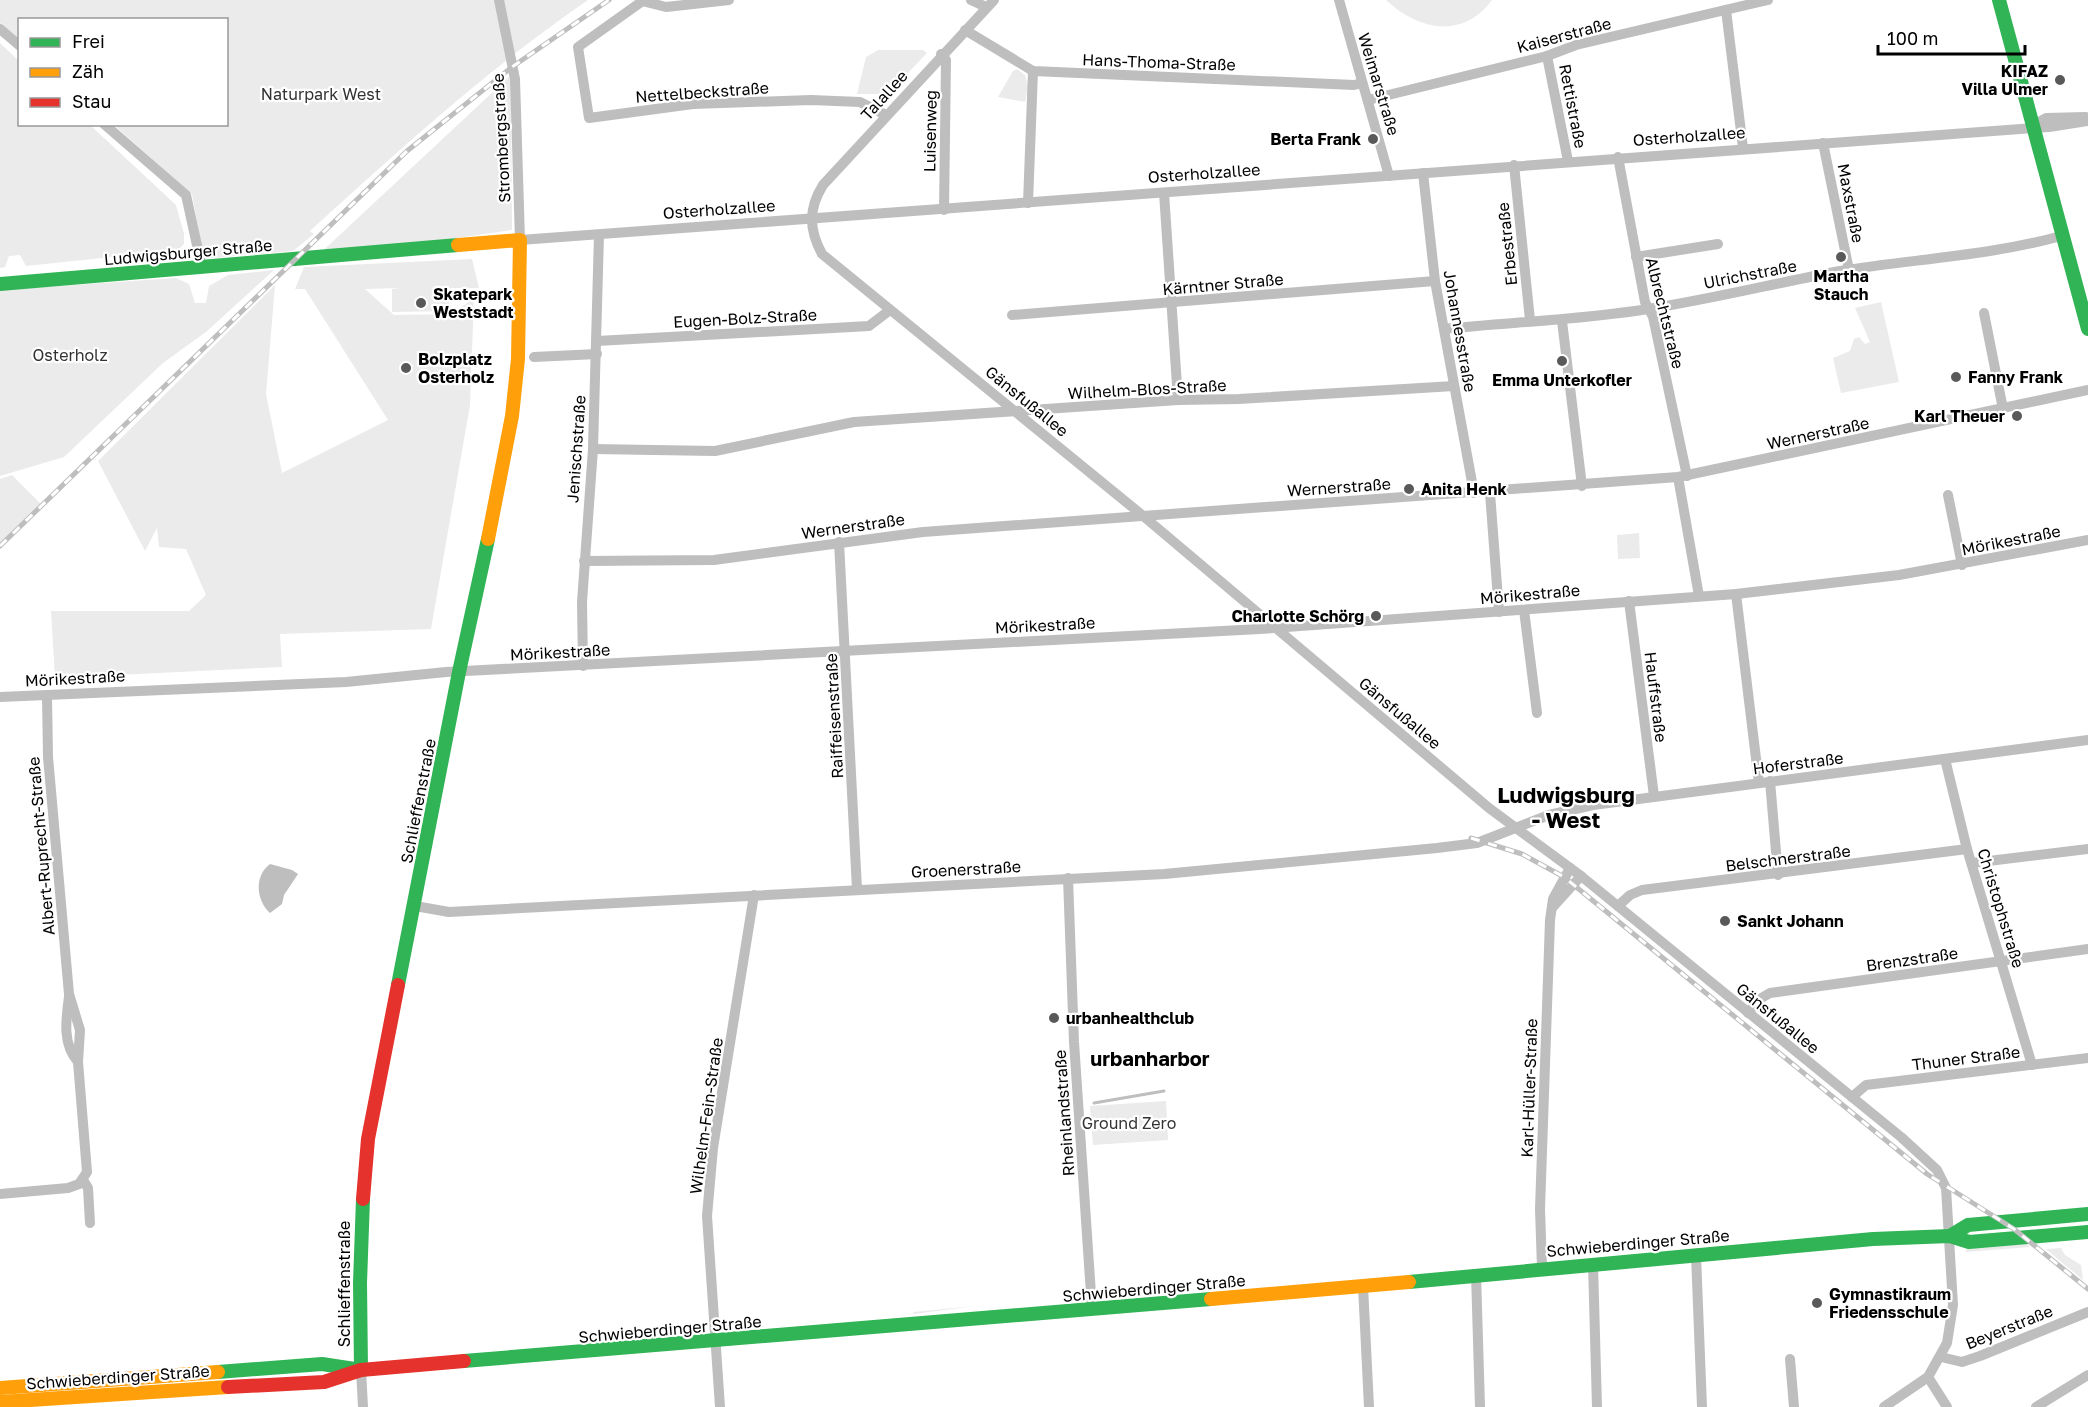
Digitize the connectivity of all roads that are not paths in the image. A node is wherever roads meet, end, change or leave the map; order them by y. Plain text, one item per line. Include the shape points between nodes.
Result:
1 (499, 0) edge
2 (729, 0) edge
3 (971, 0) edge
4 (1339, 0) edge
5 (1768, 0) edge
6 (1999, 0) edge
7 (643, 1) edge
8 (990, 4) edge
9 (1726, 10) junction
10 (0, 29) edge
11 (965, 30) junction
12 (18, 44) edge
13 (942, 54) junction
14 (1547, 56) junction
15 (1033, 71) junction
16 (1362, 83) junction
17 (1368, 100) junction
18 (886, 115) junction
19 (2088, 119) edge
20 (106, 126) edge
21 (2031, 126) junction
22 (1823, 142) junction
23 (1743, 148) junction
24 (1618, 157) junction
25 (1569, 161) junction
26 (1514, 165) junction
27 (1423, 173) junction
28 (1389, 176) junction
29 (1164, 193) junction
30 (1028, 203) junction
31 (944, 210) junction
32 (812, 219) junction
33 (599, 235) junction
34 (2061, 236) junction
35 (520, 240) junction
36 (1718, 244) dead end
37 (379, 251) joint
38 (1636, 257) junction
39 (202, 268) junction
40 (1849, 270) junction
41 (1436, 281) junction
42 (0, 284) edge
43 (1171, 303) junction
44 (1649, 309) junction
45 (890, 310) junction
46 (1984, 312) dead end
47 (1012, 315) dead end
48 (1530, 320) junction
49 (1562, 321) junction
50 (1444, 329) junction
51 (2088, 329) edge
52 (597, 341) junction
53 (597, 354) junction
54 (534, 357) dead end
55 (1454, 386) junction
56 (2088, 390) edge
57 (1178, 400) junction
58 (2003, 409) junction
59 (1016, 411) junction
60 (592, 449) junction
61 (1682, 477) junction
62 (1582, 486) junction
63 (1474, 493) junction
64 (1490, 493) junction
65 (1948, 495) dead end
66 (1142, 515) junction
67 (2088, 540) edge
68 (839, 542) junction
69 (584, 561) junction
70 (1962, 565) junction
71 (1736, 594) junction
72 (1699, 596) junction
73 (1629, 601) junction
74 (1524, 610) junction
75 (1499, 612) junction
76 (1274, 627) junction
77 (846, 650) junction
78 (583, 666) junction
79 (459, 672) junction
80 (47, 696) junction
81 (0, 697) edge
82 (1537, 712) dead end
83 (2088, 740) edge
84 (1945, 759) junction
85 (1765, 782) junction
86 (1654, 796) junction
87 (1515, 828) junction
88 (1967, 849) junction
89 (2088, 849) edge
90 (1972, 863) junction
91 (1570, 868) junction
92 (1778, 875) junction
93 (1581, 876) junction
94 (1068, 878) junction
95 (857, 889) junction
96 (754, 895) junction
97 (415, 906) junction
98 (1618, 906) junction
99 (1552, 908) junction
100 (2088, 949) edge
101 (2001, 962) junction
102 (1748, 1013) junction
103 (2088, 1058) edge
104 (2032, 1065) junction
105 (1852, 1097) junction
106 (83, 1180) junction
107 (0, 1194) edge
108 (2088, 1214) edge
109 (90, 1224) dead end
110 (2088, 1232) edge
111 (1950, 1236) junction
112 (1696, 1255) junction
113 (1593, 1264) junction
114 (1542, 1268) junction
115 (1476, 1274) junction
116 (1363, 1286) junction
117 (1092, 1310) junction
118 (2088, 1312) edge
119 (715, 1342) junction
120 (1941, 1357) junction
121 (1790, 1359) dead end
122 (237, 1370) junction
123 (361, 1370) junction
124 (2088, 1375) edge
125 (1928, 1377) junction
126 (238, 1386) junction
127 (0, 1388) edge
128 (0, 1402) edge
129 (363, 1407) edge
130 (720, 1407) edge
131 (1369, 1407) edge
132 (1480, 1407) edge
133 (1597, 1407) edge
134 (1702, 1407) edge
135 (1794, 1407) edge
136 (1884, 1407) edge
137 (1947, 1407) edge
138 (2036, 1407) edge

1 - 35 street, Strombergstraße via 515,79
2 - 7 street via 666,7
3 - 8 street
4 - 16 street, Weimarstraße
5 - 9 street, Kaiserstraße
6 - 21 main road
7 - 18 street, Nettelbeckstraße via 578,47 589,118 693,104 811,99 860,102
8 - 11 street, Talallee
9 - 14 street, Kaiserstraße via 1576,45
9 - 23 street
10 - 12 street
11 - 13 street, Talallee
11 - 15 street, Hans-Thoma-Straße
13 - 18 street, Talallee
13 - 31 street, Luisenweg via 946,60
14 - 17 street, Kaiserstraße
14 - 25 street, Rettistraße
15 - 16 street, Hans-Thoma-Straße
15 - 30 street
16 - 17 street, Weimarstraße
17 - 28 street, Weimarstraße
18 - 32 street, Talallee via 823,185 813,204
19 - 21 street, Osterholzallee via 2049,127
20 - 39 street via 186,195
21 - 22 street, Osterholzallee
21 - 34 main road
22 - 23 street, Osterholzallee
22 - 40 street, Maxstraße
23 - 24 street, Osterholzallee
24 - 25 street, Osterholzallee
24 - 38 street, Albrechtstraße
25 - 26 street, Osterholzallee
26 - 27 street, Osterholzallee
26 - 48 street, Erbestraße
27 - 28 street, Osterholzallee
27 - 41 street, Johannesstraße
28 - 29 street, Osterholzallee
29 - 30 street, Osterholzallee
29 - 43 street
30 - 31 street, Osterholzallee
31 - 32 street, Osterholzallee
32 - 33 street, Osterholzallee
32 - 45 street, Gänsfußallee via 814,239 822,254
33 - 35 street, Osterholzallee
33 - 52 street, Jenischstraße
34 - 40 street, Ulrichstraße
34 - 51 main road
35 - 37 main road, Osterholzallee
35 - 79 main road, Schlieffenstraße via 518,359 512,416
36 - 38 street
37 - 39 main road, Ludwigsburger Straße
38 - 44 street, Albrechtstraße
39 - 42 main road, Ludwigsburger Straße
40 - 44 street, Ulrichstraße
41 - 43 street, Kärntner Straße
41 - 50 street, Johannesstraße
43 - 47 street, Kärntner Straße
43 - 57 street
44 - 49 street, Ulrichstraße
44 - 61 street, Albrechtstraße via 1668,387
45 - 52 street, Eugen-Bolz-Straße via 869,326
45 - 59 street, Gänsfußallee
46 - 58 street
48 - 49 street, Ulrichstraße
48 - 50 street, Ulrichstraße
49 - 62 street
50 - 55 street, Johannesstraße
52 - 53 street, Jenischstraße
53 - 54 street
53 - 60 street, Jenischstraße
55 - 57 street, Wilhelm-Blos-Straße
55 - 63 street, Johannesstraße
56 - 58 street, Wernerstraße
57 - 59 street, Wilhelm-Blos-Straße
58 - 61 street, Wernerstraße
59 - 60 street, Wilhelm-Blos-Straße via 854,422 715,451
59 - 66 street, Gänsfußallee
60 - 69 street, Jenischstraße
61 - 62 street, Wernerstraße
61 - 72 street, Albrechtstraße
62 - 64 street, Wernerstraße
63 - 64 street, Wernerstraße
63 - 66 street, Wernerstraße
64 - 75 street
65 - 70 street
66 - 68 street, Wernerstraße
66 - 76 street, Gänsfußallee
67 - 70 street, Mörikestraße
68 - 69 street, Wernerstraße via 714,560
68 - 77 street, Raiffeisenstraße
69 - 78 street, Jenischstraße
70 - 71 street, Mörikestraße
71 - 72 street, Mörikestraße
71 - 85 street
72 - 73 street, Mörikestraße
73 - 74 street, Mörikestraße
73 - 86 street, Hauffstraße
74 - 75 street, Mörikestraße
74 - 82 street
75 - 76 street, Mörikestraße
76 - 77 street, Mörikestraße
76 - 87 street, Gänsfußallee
77 - 78 street, Mörikestraße
77 - 95 street, Raiffeisenstraße
78 - 79 street, Mörikestraße
79 - 80 street, Mörikestraße via 346,682
79 - 97 main road, Schlieffenstraße
80 - 81 street, Mörikestraße
80 - 106 street, Albert-Ruprecht-Straße via 48,757 69,994 66,1024 68,1048 78,1062 87,1165
83 - 84 street, Hoferstraße
84 - 85 street, Hoferstraße
84 - 88 street, Christophstraße
85 - 86 street, Hoferstraße
85 - 92 street
86 - 87 street, Hoferstraße via 1562,812
87 - 91 street, Gänsfußallee
87 - 94 street, Groenerstraße via 1477,843 1437,848 1164,874
88 - 90 street, Christophstraße
88 - 92 street, Belschnerstraße
89 - 90 street
90 - 101 street, Christophstraße
91 - 93 street, Gänsfußallee
91 - 99 street, Karl-Hüller-Straße
92 - 98 street, Belschnerstraße via 1642,891
93 - 98 street, Gänsfußallee
93 - 99 street
94 - 95 street, Groenerstraße
94 - 117 street, Rheinlandstraße via 1074,1042
95 - 96 street, Groenerstraße
96 - 97 street, Groenerstraße via 449,912
96 - 119 street, Wilhelm-Fein-Straße via 713,1148 707,1216
97 - 123 main road, Schlieffenstraße via 368,1138 359,1273
98 - 102 street, Gänsfußallee
99 - 114 street, Karl-Hüller-Straße via 1543,1108
100 - 101 street, Brenzstraße
101 - 102 street, Brenzstraße via 1770,993
101 - 104 street, Christophstraße
102 - 105 street, Gänsfußallee
103 - 104 street, Thuner Straße
104 - 105 street, Thuner Straße via 1866,1085
105 - 111 street, Gänsfußallee via 1942,1177
106 - 107 street via 68,1188
106 - 109 street, Albert-Ruprecht-Straße via 88,1188
108 - 111 main road, Schwieberdinger Straße via 1968,1225
110 - 111 main road, Schwieberdinger Straße via 1970,1242
111 - 112 main road, Schwieberdinger Straße
111 - 120 street, Gänsfußallee via 1953,1315
112 - 113 main road, Schwieberdinger Straße
112 - 134 street
113 - 114 main road, Schwieberdinger Straße
113 - 133 street
114 - 115 main road, Schwieberdinger Straße
115 - 116 main road, Schwieberdinger Straße
115 - 132 street
116 - 117 main road, Schwieberdinger Straße
116 - 131 street
117 - 119 main road, Schwieberdinger Straße
118 - 120 street, Beyerstraße via 1962,1362
119 - 123 main road, Schwieberdinger Straße
119 - 130 street, Wilhelm-Fein-Straße
120 - 125 street, Gänsfußallee
121 - 135 street
122 - 123 main road, Schwieberdinger Straße via 334,1364
122 - 126 main road
122 - 127 main road, Schwieberdinger Straße
123 - 126 main road, Schwieberdinger Straße via 324,1382
123 - 129 street
124 - 138 street
125 - 136 street
125 - 137 street
126 - 128 main road, Schwieberdinger Straße

